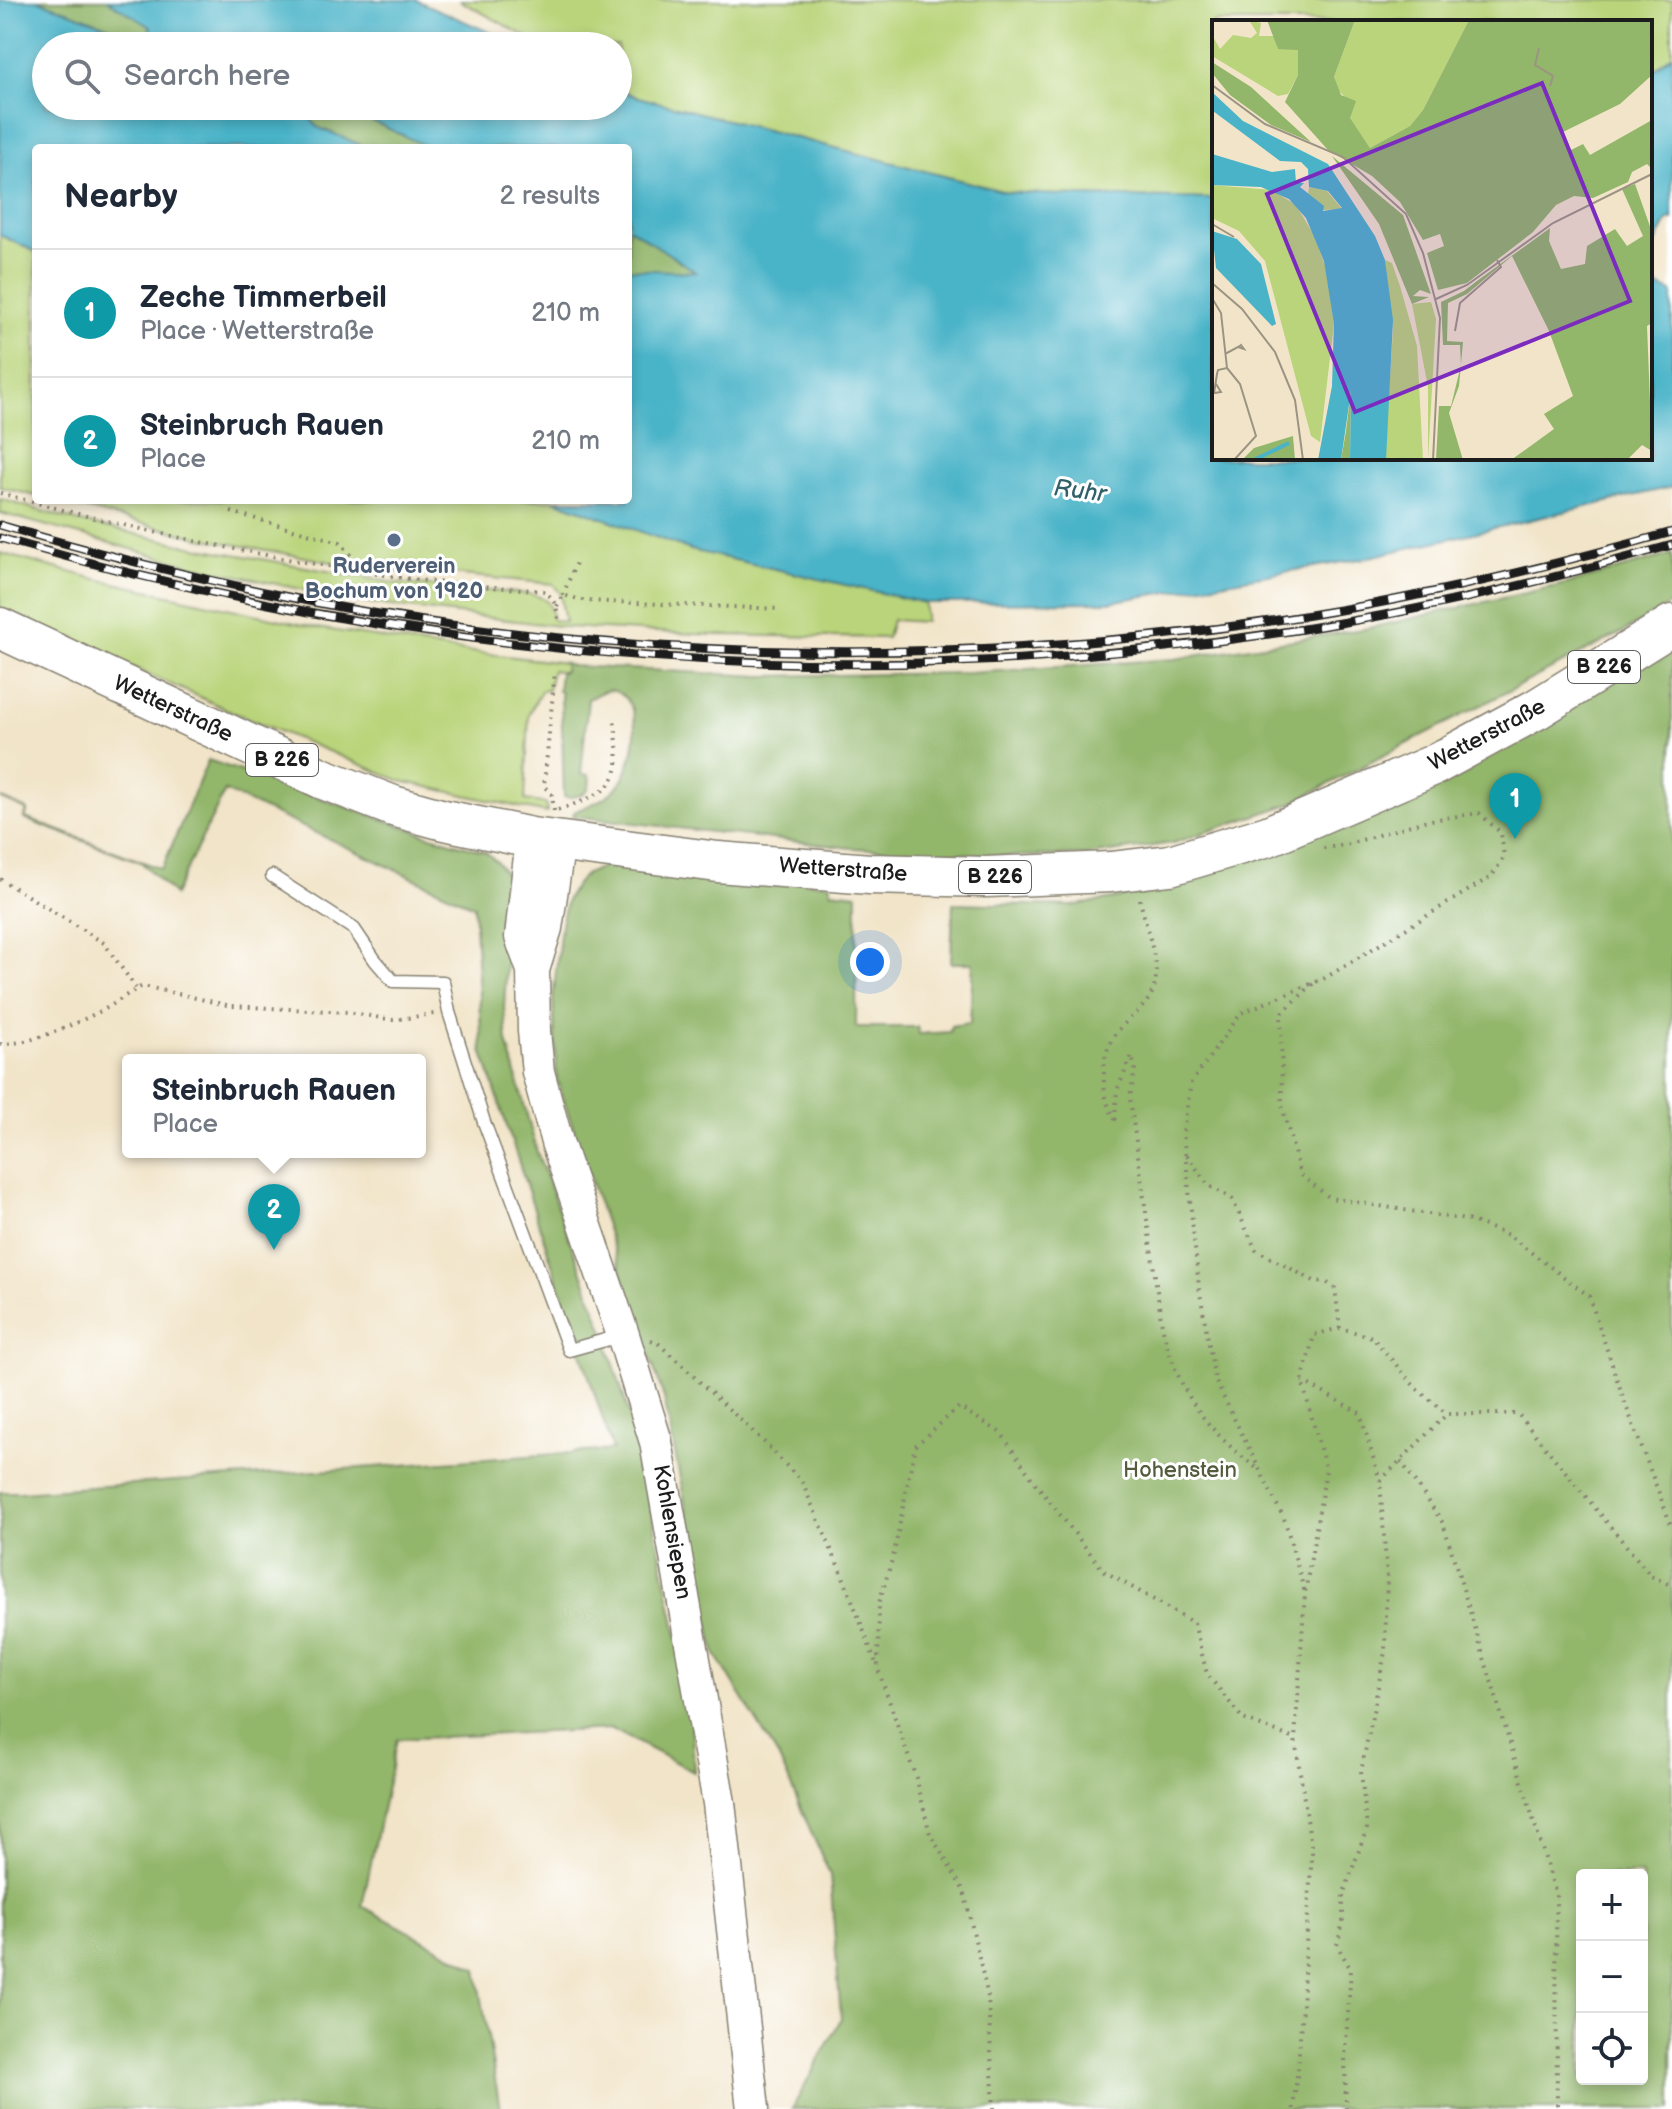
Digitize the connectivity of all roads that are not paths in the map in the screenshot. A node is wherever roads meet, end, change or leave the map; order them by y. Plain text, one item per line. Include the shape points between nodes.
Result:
1 (1672, 625) edge
2 (0, 628) edge
3 (545, 840) junction
4 (272, 876) dead end
5 (623, 1335) junction
6 (753, 2109) edge

1 - 3 main road, Wetterstraße / B 226 via 1436,764 1268,836 1170,865 1037,876 870,874
2 - 3 main road, Wetterstraße / B 226 via 321,778 393,806
3 - 5 street, Kohlensiepen via 546,928 533,970 538,1072
4 - 5 lane via 354,929 393,981 443,982 484,1122 569,1350
5 - 6 street, Kohlensiepen via 656,1442 719,1803

